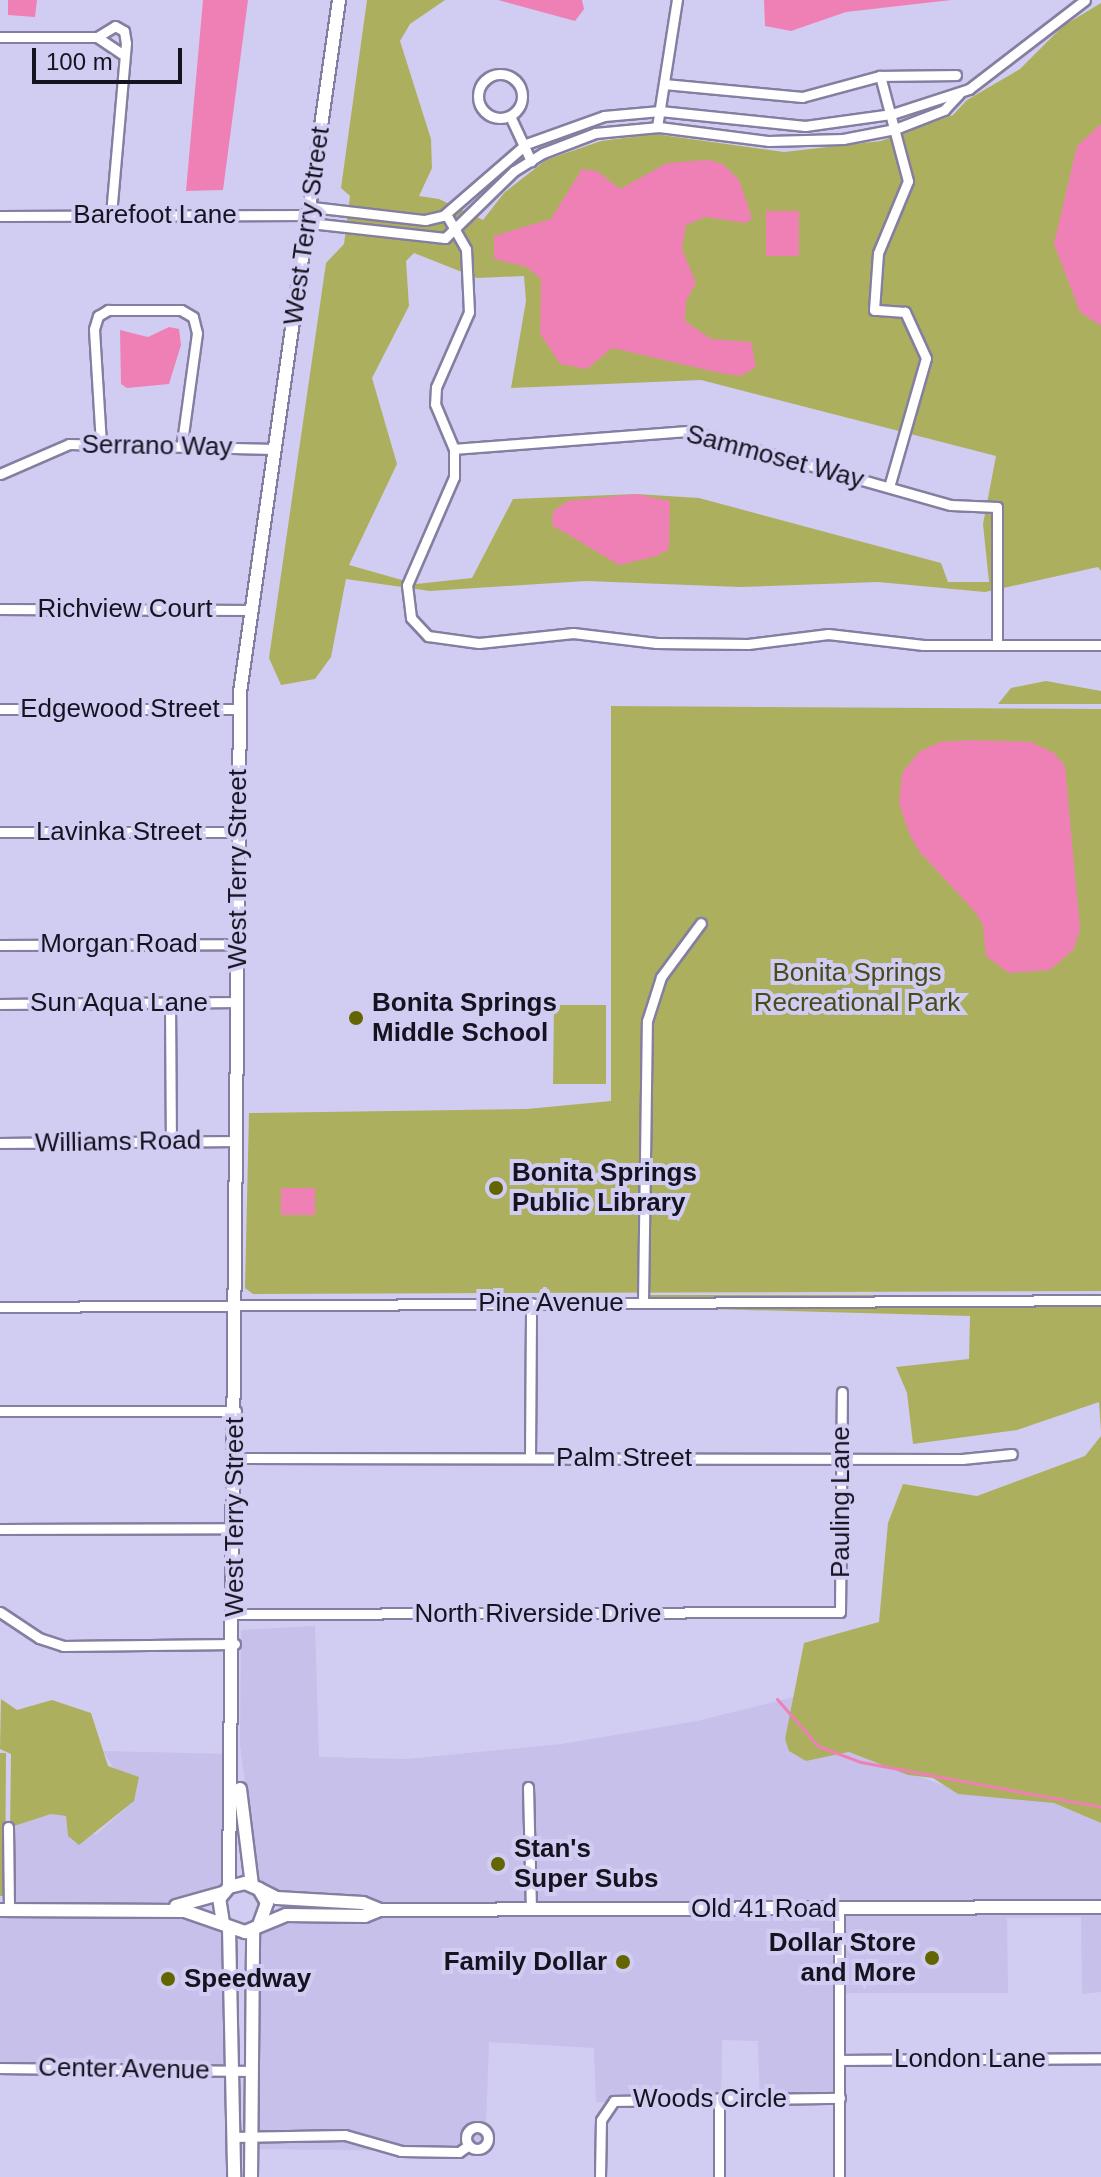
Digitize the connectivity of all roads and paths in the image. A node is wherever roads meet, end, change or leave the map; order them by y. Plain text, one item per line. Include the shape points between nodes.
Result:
1 (339, 0) edge
2 (677, 0) edge
3 (1085, 0) edge
4 (0, 37) edge
5 (97, 37) junction
6 (122, 54) junction
7 (956, 75) dead end
8 (880, 76) junction
9 (664, 84) junction
10 (959, 94) junction
11 (660, 111) junction
12 (892, 114) junction
13 (510, 116) junction
14 (657, 127) junction
15 (895, 129) junction
16 (524, 145) junction
17 (531, 161) junction
18 (446, 214) junction
19 (111, 215) junction
20 (311, 215) junction
21 (0, 216) edge
22 (458, 229) junction
23 (182, 443) junction
24 (101, 444) junction
25 (274, 449) junction
26 (454, 449) junction
27 (0, 474) edge
28 (889, 487) junction
29 (0, 609) edge
30 (250, 610) junction
31 (997, 644) junction
32 (1101, 645) edge
33 (0, 709) edge
34 (239, 709) junction
35 (0, 832) edge
36 (238, 832) junction
37 (701, 923) dead end
38 (238, 944) junction
39 (0, 945) edge
40 (238, 1002) junction
41 (170, 1003) junction
42 (0, 1004) edge
43 (171, 1141) junction
44 (237, 1141) junction
45 (0, 1143) edge
46 (1101, 1300) edge
47 (643, 1302) junction
48 (531, 1303) junction
49 (236, 1305) junction
50 (0, 1307) edge
51 (842, 1392) dead end
52 (0, 1411) edge
53 (236, 1411) junction
54 (1012, 1454) dead end
55 (236, 1458) junction
56 (530, 1458) junction
57 (841, 1459) junction
58 (235, 1528) junction
59 (0, 1529) edge
60 (0, 1612) edge
61 (840, 1612) joint
62 (235, 1614) junction
63 (235, 1644) junction
64 (234, 1745) junction
65 (528, 1787) dead end
66 (8, 1827) dead end
67 (256, 1887) junction
68 (226, 1890) junction
69 (1101, 1907) edge
70 (839, 1909) junction
71 (4, 1910) edge
72 (380, 1910) junction
73 (531, 1910) junction
74 (141, 1911) junction
75 (226, 1926) junction
76 (256, 1928) junction
77 (1101, 2058) edge
78 (840, 2060) junction
79 (0, 2068) edge
80 (231, 2071) junction
81 (248, 2071) junction
82 (719, 2098) junction
83 (840, 2098) junction
84 (232, 2137) junction
85 (249, 2137) junction
86 (469, 2145) dead end
87 (234, 2177) edge
88 (251, 2177) edge
89 (600, 2177) edge
90 (719, 2177) edge
91 (839, 2177) edge

1 - 20 street, West Terry Street
2 - 9 street
3 - 10 street via 1000,69
4 - 5 street
5 - 6 street
5 - 6 street via 115,26 124,31
6 - 19 street
7 - 8 street
8 - 9 street via 802,97
8 - 12 street
9 - 11 street
10 - 12 street
10 - 15 street via 944,110
11 - 12 street via 805,126
11 - 14 street
11 - 16 street via 588,119
12 - 15 street
13 - 13 street via 521,103 520,88 510,76 489,76 477,93 482,111 500,119
13 - 16 street
14 - 15 street via 796,142
14 - 17 street via 595,133
15 - 28 street via 907,171 907,193 878,253 874,310 905,312 926,358
16 - 17 street
16 - 18 street
17 - 22 street via 487,195
18 - 20 street via 425,220
18 - 22 street
19 - 20 street, Barefoot Lane
19 - 21 street, Barefoot Lane
20 - 22 street via 445,238
20 - 25 street, West Terry Street
22 - 26 street via 466,249 469,312 436,387 435,404
23 - 24 street, Serrano Way
23 - 24 street via 197,324 181,310 108,310 98,316 94,329
23 - 25 street, Serrano Way
24 - 27 street, Serrano Way via 69,444
25 - 30 street, West Terry Street
26 - 28 street, Sammoset Way via 674,430
26 - 31 street via 449,491 406,596 419,628 439,641 479,643 573,633 656,643 748,644 828,634 923,645
28 - 31 street, Sammoset Way via 963,507 997,507
29 - 30 street, Richview Court
30 - 34 street, West Terry Street
31 - 32 street
33 - 34 street, Edgewood Street
34 - 36 street, West Terry Street
35 - 36 street, Lavinka Street
36 - 38 street, West Terry Street
37 - 47 street via 661,977 647,1021
38 - 39 street, Morgan Road
38 - 40 street, West Terry Street
40 - 41 street, Sun Aqua Lane
40 - 44 street, West Terry Street
41 - 42 street, Sun Aqua Lane
41 - 43 street
43 - 44 street, Williams Road
43 - 45 street, Williams Road
44 - 49 street, West Terry Street
46 - 47 street, Pine Avenue
47 - 48 street, Pine Avenue
48 - 49 street, Pine Avenue
48 - 56 street
49 - 50 street, Pine Avenue
49 - 53 street, West Terry Street
51 - 57 street, Pauling Lane
52 - 53 street
53 - 55 street, West Terry Street
54 - 57 street, Palm Street
55 - 56 street, Palm Street
55 - 58 street, West Terry Street
56 - 57 street, Palm Street
57 - 61 street, Pauling Lane
58 - 59 street
58 - 62 street, West Terry Street
60 - 63 street via 63,1646
61 - 62 street, North Riverside Drive
62 - 63 street, West Terry Street
63 - 64 street, West Terry Street
64 - 67 street, West Terry Street
64 - 68 street, West Terry Street
65 - 73 street
66 - 71 street
67 - 68 street
67 - 72 street, Old 41 Road via 277,1898 363,1903
67 - 76 street via 267,1911
68 - 74 street
68 - 75 street via 218,1908
69 - 70 street, Old 41 Road
70 - 73 street, Old 41 Road
70 - 78 street
71 - 74 street
72 - 73 street, Old 41 Road
72 - 76 street, Old 41 Road via 365,1916 286,1915
74 - 75 street via 185,1911
75 - 76 street
75 - 80 street
76 - 81 street
77 - 78 street, London Lane
78 - 83 street
79 - 80 street, Center Avenue
80 - 81 street, Center Avenue
80 - 84 street
81 - 85 street
82 - 83 street, Woods Circle
82 - 89 street, Woods Circle via 614,2101 601,2120
82 - 90 street
83 - 91 street
84 - 85 street
84 - 87 street
85 - 86 street via 345,2135 401,2151 459,2152
85 - 88 street

